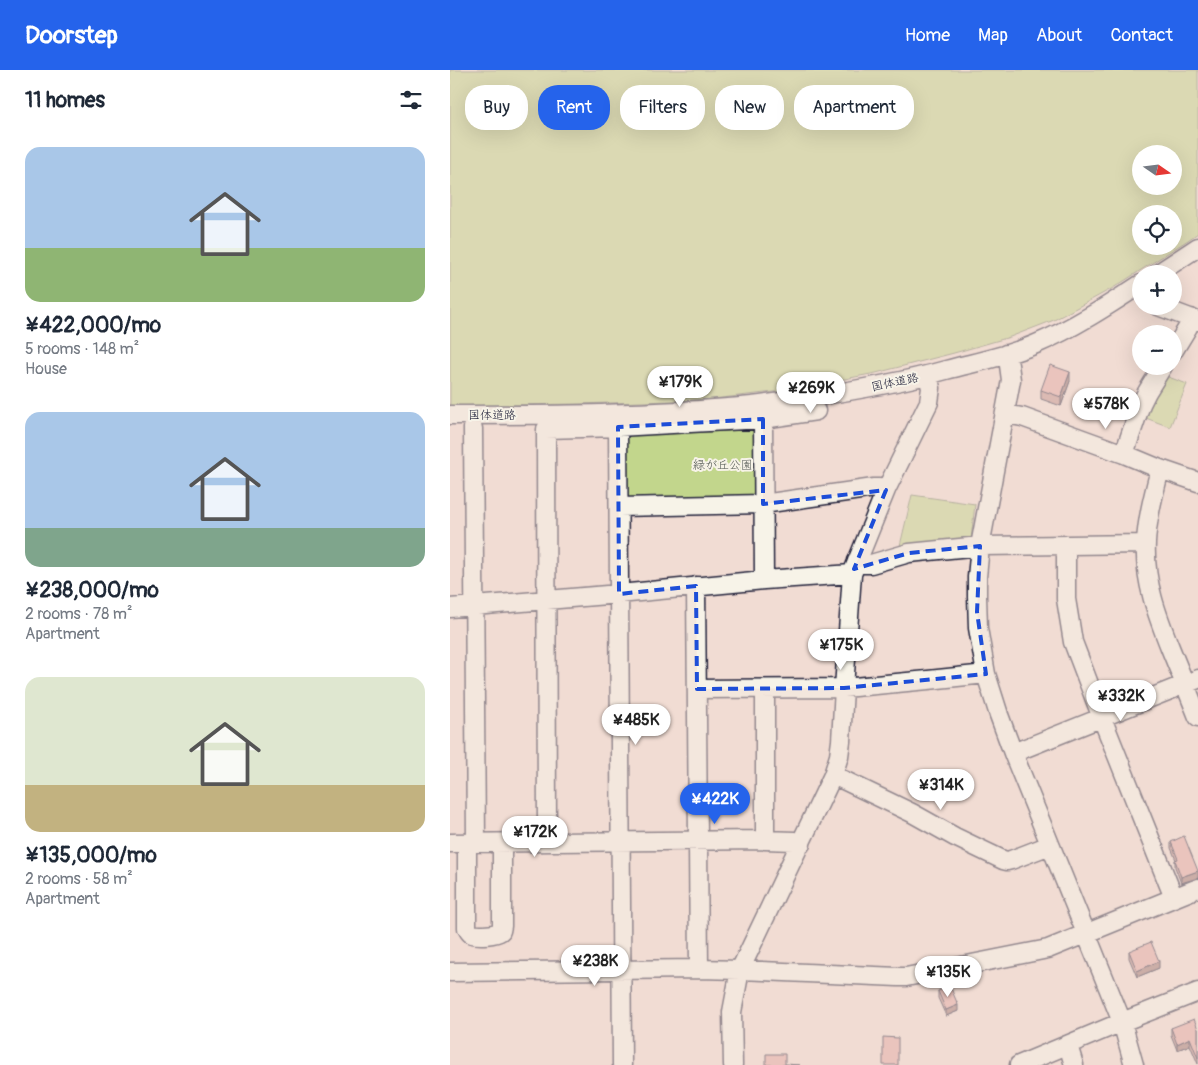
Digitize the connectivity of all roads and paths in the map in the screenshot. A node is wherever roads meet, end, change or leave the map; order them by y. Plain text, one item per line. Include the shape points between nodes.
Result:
1 (1198, 246) edge
2 (1170, 265) edge
3 (1132, 294) edge
4 (1182, 315) edge
5 (1195, 320) edge
6 (1182, 337) edge
7 (1006, 354) junction
8 (928, 375) junction
9 (1157, 375) edge
10 (816, 411) dead end
11 (1005, 414) junction
12 (450, 415) edge
13 (763, 419) junction
14 (618, 427) junction
15 (472, 428) dead end
16 (1124, 454) junction
17 (1160, 469) junction
18 (1198, 482) edge
19 (886, 490) junction
20 (763, 504) junction
21 (619, 507) junction
22 (1146, 544) junction
23 (1066, 545) junction
24 (980, 546) junction
25 (855, 568) junction
26 (764, 580) junction
27 (696, 586) junction
28 (619, 594) junction
29 (546, 599) junction
30 (474, 606) junction
31 (450, 608) edge
32 (986, 674) junction
33 (1192, 682) edge
34 (844, 688) junction
35 (697, 689) junction
36 (765, 689) junction
37 (1198, 717) edge
38 (1102, 718) junction
39 (1013, 753) junction
40 (833, 775) junction
41 (765, 840) junction
42 (698, 841) junction
43 (547, 842) junction
44 (620, 842) junction
45 (464, 843) edge
46 (502, 843) junction
47 (801, 844) junction
48 (1050, 844) junction
49 (1198, 888) edge
50 (1174, 898) junction
51 (1086, 933) junction
52 (699, 969) junction
53 (621, 970) junction
54 (740, 970) junction
55 (450, 972) edge
56 (1198, 992) edge
57 (1122, 1022) junction
58 (1068, 1045) junction
59 (622, 1065) edge
60 (732, 1065) edge
61 (1020, 1065) edge
62 (1074, 1065) edge
63 (1134, 1065) edge

1 - 2 street
3 - 7 street, 国体道路 via 1061,332
4 - 5 street
5 - 6 street
7 - 8 street, 国体道路
7 - 11 street via 1011,380
8 - 12 street, 国体道路 via 754,406 616,414
8 - 19 street via 931,388 929,402
9 - 16 street via 1147,392
10 - 13 street
11 - 16 street via 1022,417
11 - 24 street
13 - 14 street
13 - 20 street
14 - 21 street
14 - 29 street via 546,429
15 - 30 street
16 - 17 street
17 - 18 street
17 - 22 street
19 - 20 street via 874,488
19 - 25 street
20 - 21 street
20 - 26 street
21 - 28 street
22 - 23 street
22 - 33 street via 1146,568 1157,616
23 - 24 street
23 - 38 street via 1066,599 1073,642
24 - 25 street via 908,552
24 - 32 street via 978,628
25 - 26 street via 846,574
25 - 34 street
26 - 27 street
27 - 28 street
27 - 35 street
28 - 29 street
28 - 44 street
29 - 30 street
29 - 43 street
30 - 31 street
30 - 45 street
32 - 34 street
32 - 39 street
33 - 37 street
33 - 38 street
34 - 36 street
34 - 40 street via 839,756
35 - 36 street
35 - 42 street
36 - 41 street
38 - 39 street
38 - 50 street
39 - 48 street
40 - 47 street
40 - 48 street via 1003,860 1011,860
41 - 42 street
41 - 47 street via 794,840
42 - 44 street
42 - 52 street
43 - 44 street
43 - 46 street
44 - 53 street
45 - 46 street
45 - 46 street via 467,928 470,933 480,934 501,931
47 - 54 street
48 - 51 street
49 - 50 street
50 - 51 street
51 - 54 street via 1048,949 898,977
51 - 57 street
52 - 53 street
52 - 54 street
53 - 55 street
53 - 59 street
54 - 60 street via 732,1012
56 - 57 street
57 - 58 street
57 - 63 street
58 - 61 street
58 - 62 street

